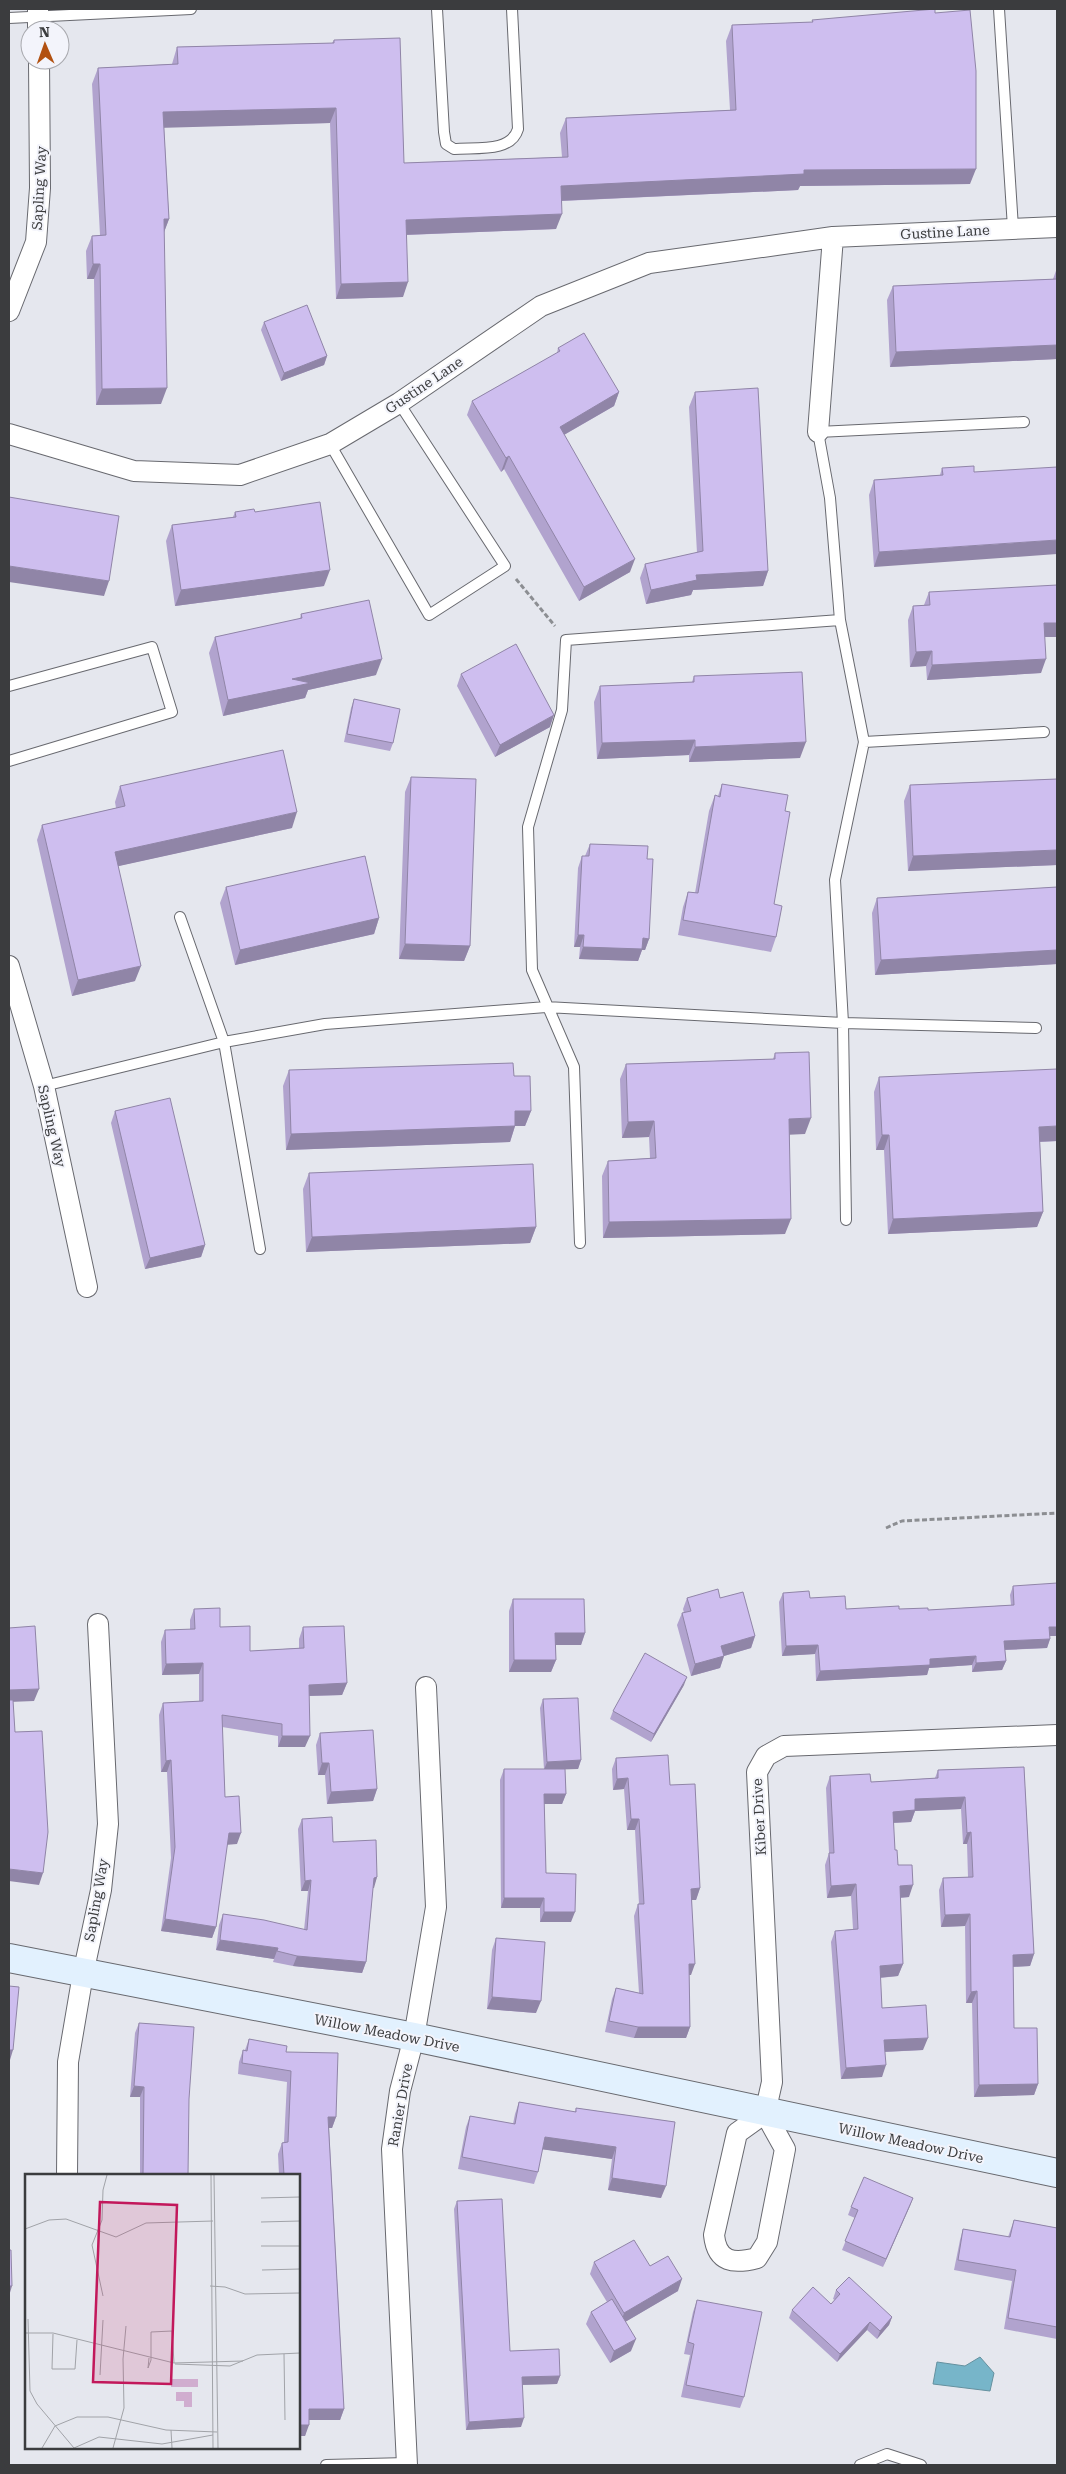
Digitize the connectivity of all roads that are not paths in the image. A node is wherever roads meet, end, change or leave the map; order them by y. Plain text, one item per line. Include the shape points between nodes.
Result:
1 (191, 9) edge
2 (437, 9) edge
3 (512, 9) edge
4 (999, 9) edge
5 (9, 18) edge
6 (38, 19) edge
7 (39, 70) edge
8 (1057, 227) edge
9 (1013, 228) junction
10 (833, 237) junction
11 (9, 310) edge
12 (398, 403) junction
13 (1024, 422) dead end
14 (818, 432) junction
15 (9, 434) edge
16 (330, 444) junction
17 (840, 620) junction
18 (9, 686) edge
19 (1044, 732) dead end
20 (864, 742) junction
21 (9, 761) edge
22 (180, 917) dead end
23 (10, 978) edge
24 (546, 1007) junction
25 (843, 1023) junction
26 (1036, 1028) dead end
27 (224, 1042) junction
28 (44, 1086) junction
29 (846, 1220) dead end
30 (580, 1243) dead end
31 (260, 1249) dead end
32 (87, 1288) dead end
33 (98, 1624) dead end
34 (426, 1687) dead end
35 (1057, 1734) edge
36 (9, 1958) edge
37 (83, 1974) junction
38 (414, 2037) junction
39 (765, 2113) junction
40 (67, 2174) edge
41 (1057, 2174) edge
42 (407, 2464) edge
43 (326, 2465) edge
44 (860, 2465) edge
45 (921, 2465) edge

1 - 6 lane
2 - 3 lane via 444,132 446,144 454,149 506,145 516,139
4 - 9 lane
5 - 6 lane
7 - 11 street, Sapling Way via 40,169 36,242
8 - 9 street, Gustine Lane
9 - 10 street, Gustine Lane
10 - 12 street, Gustine Lane via 649,264 541,306
10 - 14 street
12 - 16 street, Gustine Lane
12 - 16 lane via 505,566 430,615
13 - 14 lane
14 - 17 lane via 830,498
15 - 16 street, Gustine Lane via 134,471 240,475
17 - 20 lane
17 - 24 lane via 566,640 562,710 528,827 532,970
18 - 21 lane via 152,647 172,712
19 - 20 lane
20 - 25 lane via 835,880
22 - 27 lane
23 - 28 street, Sapling Way
24 - 25 lane
24 - 27 lane via 325,1024
24 - 30 lane via 574,1067
25 - 26 lane
25 - 29 lane
27 - 28 lane
27 - 31 lane
28 - 32 street, Sapling Way
33 - 37 street, Sapling Way via 108,1824 101,1890
34 - 38 street, Ranier Drive via 436,1907
35 - 39 street, Kiber Drive via 784,1746 766,1756 757,1772 772,2082
36 - 37 street, Willow Meadow Drive
37 - 38 street, Willow Meadow Drive
37 - 40 street, Sapling Way via 68,2062
38 - 39 street, Willow Meadow Drive
38 - 42 street, Ranier Drive via 400,2092 392,2149
39 - 39 street via 785,2149 767,2242 757,2258 740,2262 724,2258 715,2248 714,2236 737,2133
39 - 41 street, Willow Meadow Drive
42 - 43 lane
44 - 45 lane via 887,2454

